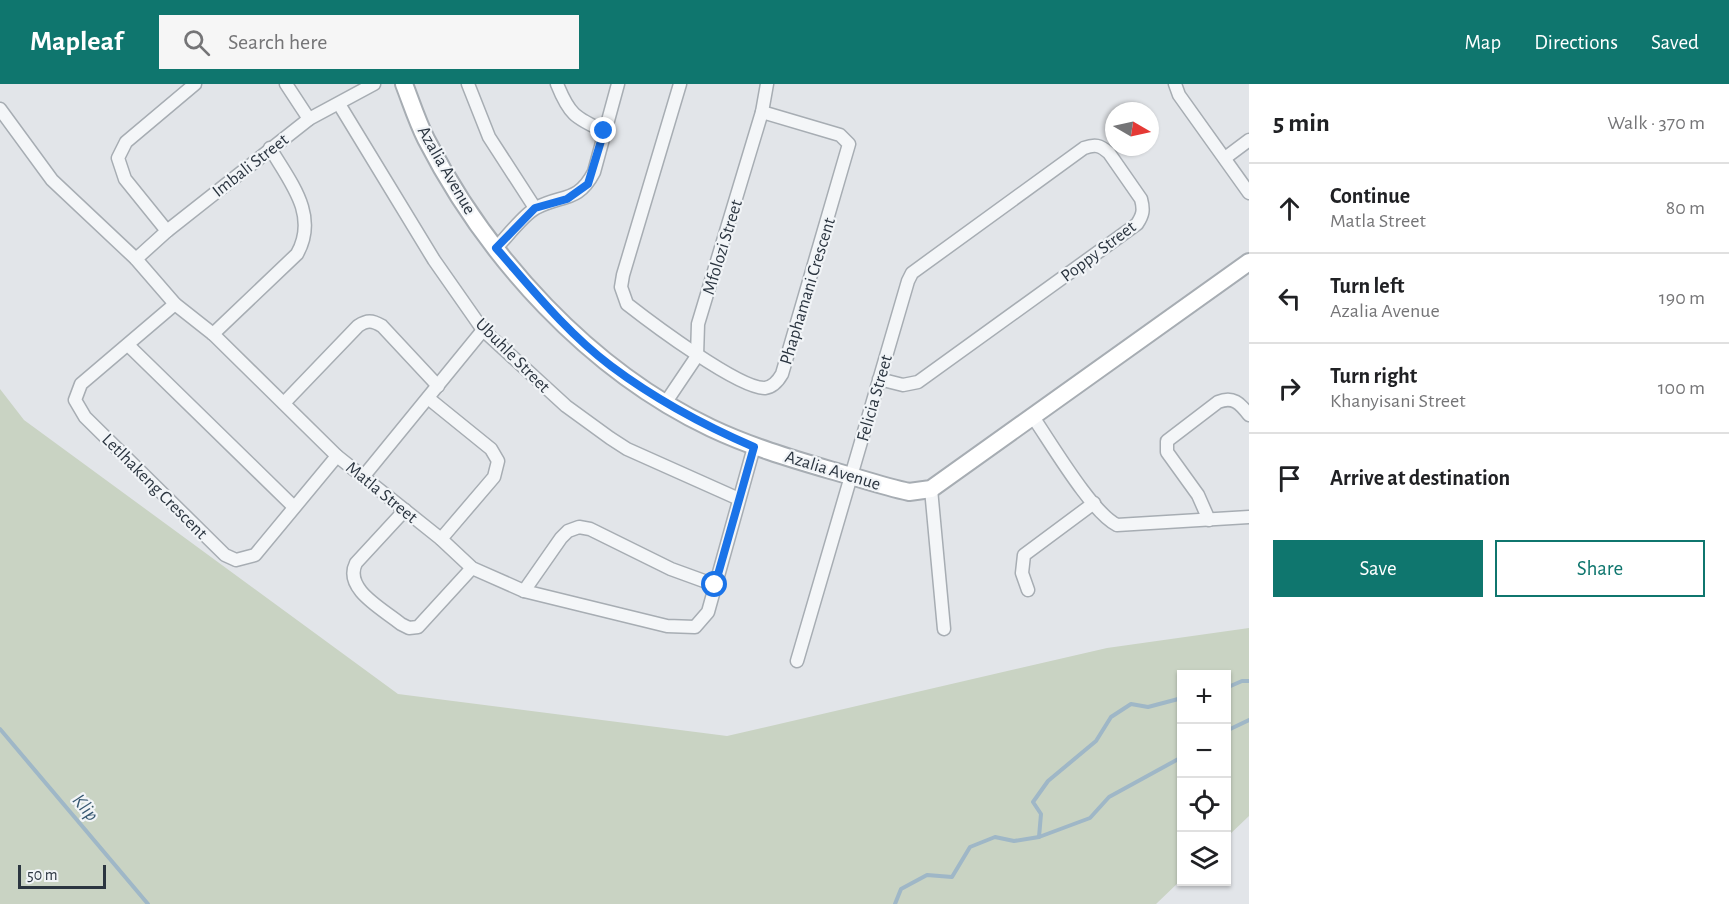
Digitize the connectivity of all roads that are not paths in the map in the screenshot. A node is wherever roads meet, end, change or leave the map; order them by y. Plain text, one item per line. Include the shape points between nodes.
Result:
1 (195, 84) edge
2 (286, 84) edge
3 (374, 84) edge
4 (404, 84) edge
5 (468, 84) edge
6 (557, 84) edge
7 (618, 84) edge
8 (680, 84) edge
9 (767, 84) edge
10 (1175, 84) edge
11 (339, 104) junction
12 (0, 110) edge
13 (762, 112) junction
14 (309, 119) junction
15 (604, 131) junction
16 (1249, 140) edge
17 (270, 148) junction
18 (1225, 158) junction
19 (1249, 193) edge
20 (535, 208) junction
21 (167, 231) junction
22 (496, 248) junction
23 (136, 259) junction
24 (1249, 262) edge
25 (912, 273) joint
26 (175, 304) junction
27 (483, 330) junction
28 (213, 334) junction
29 (128, 345) junction
30 (697, 356) junction
31 (879, 379) junction
32 (438, 386) junction
33 (428, 398) junction
34 (666, 402) junction
35 (284, 403) junction
36 (1249, 415) edge
37 (1033, 417) junction
38 (754, 447) junction
39 (337, 456) junction
40 (851, 476) junction
41 (363, 477) junction
42 (931, 489) junction
43 (739, 499) junction
44 (1094, 503) junction
45 (294, 507) junction
46 (405, 510) junction
47 (1249, 517) edge
48 (1209, 520) junction
49 (441, 539) junction
50 (472, 568) junction
51 (715, 585) junction
52 (1028, 590) dead end
53 (524, 591) junction
54 (944, 629) dead end
55 (797, 661) dead end

1 - 21 street via 126,142 118,158 125,178
2 - 14 street
3 - 11 street, Imbali Street
4 - 22 street, Azalia Avenue via 431,147 457,193
5 - 20 street via 489,137
6 - 15 street via 569,111
7 - 15 street
8 - 30 street, Phaphamani Crescent via 623,275 622,295 627,304
9 - 13 street, Mfolozi Street
10 - 18 street
11 - 14 street, Imbali Street
11 - 27 street, Ubuhle Street via 434,260
12 - 23 street, Matla Street via 52,180
13 - 30 street, Mfolozi Street via 698,324
13 - 30 street, Phaphamani Crescent via 840,135 849,144 849,150 782,374 776,383 766,388 755,386
14 - 17 street, Imbali Street
15 - 20 street via 588,184 567,199
16 - 18 street
17 - 21 street, Imbali Street
17 - 28 street via 301,204 307,228 304,241 297,254
18 - 19 street
20 - 22 street
21 - 23 street, Imbali Street
22 - 34 street, Azalia Avenue via 549,309 610,365
23 - 26 street, Matla Street
24 - 37 street
25 - 31 street, Felicia Street
25 - 31 street, Poppy Street via 1093,145 1109,153 1144,208 1137,224 918,382 903,385
26 - 28 street, Matla Street
26 - 29 street, Letlhakeng Crescent
27 - 32 street
27 - 43 street, Ubuhle Street via 566,406 610,438
28 - 35 street, Matla Street
29 - 45 street
29 - 45 street, Letlhakeng Crescent via 81,384 76,391 77,407 225,555 236,560 255,555
30 - 34 street
31 - 40 street, Felicia Street
32 - 33 street
32 - 35 street via 382,326 365,321
33 - 41 street
33 - 49 street via 491,449 498,461 494,477
34 - 38 street, Azalia Avenue
35 - 39 street, Matla Street
36 - 48 street via 1235,400 1226,399 1167,441 1167,452 1198,495
37 - 42 street
37 - 44 street
38 - 40 street, Azalia Avenue
38 - 43 street, Matla Street
39 - 41 street, Matla Street
39 - 45 street, Letlhakeng Crescent
40 - 42 street, Azalia Avenue via 909,492
40 - 55 street, Felicia Street
41 - 46 street, Matla Street
42 - 54 street
43 - 51 street, Matla Street
44 - 48 street via 1117,525
44 - 52 street via 1024,555 1022,573
46 - 49 street, Matla Street
46 - 50 street via 356,563 352,581 358,588 401,624 418,627
47 - 48 street
49 - 50 street, Matla Street
50 - 53 street, Matla Street
51 - 53 street, Matla Street via 703,622 685,628
51 - 53 street via 579,527 561,538

